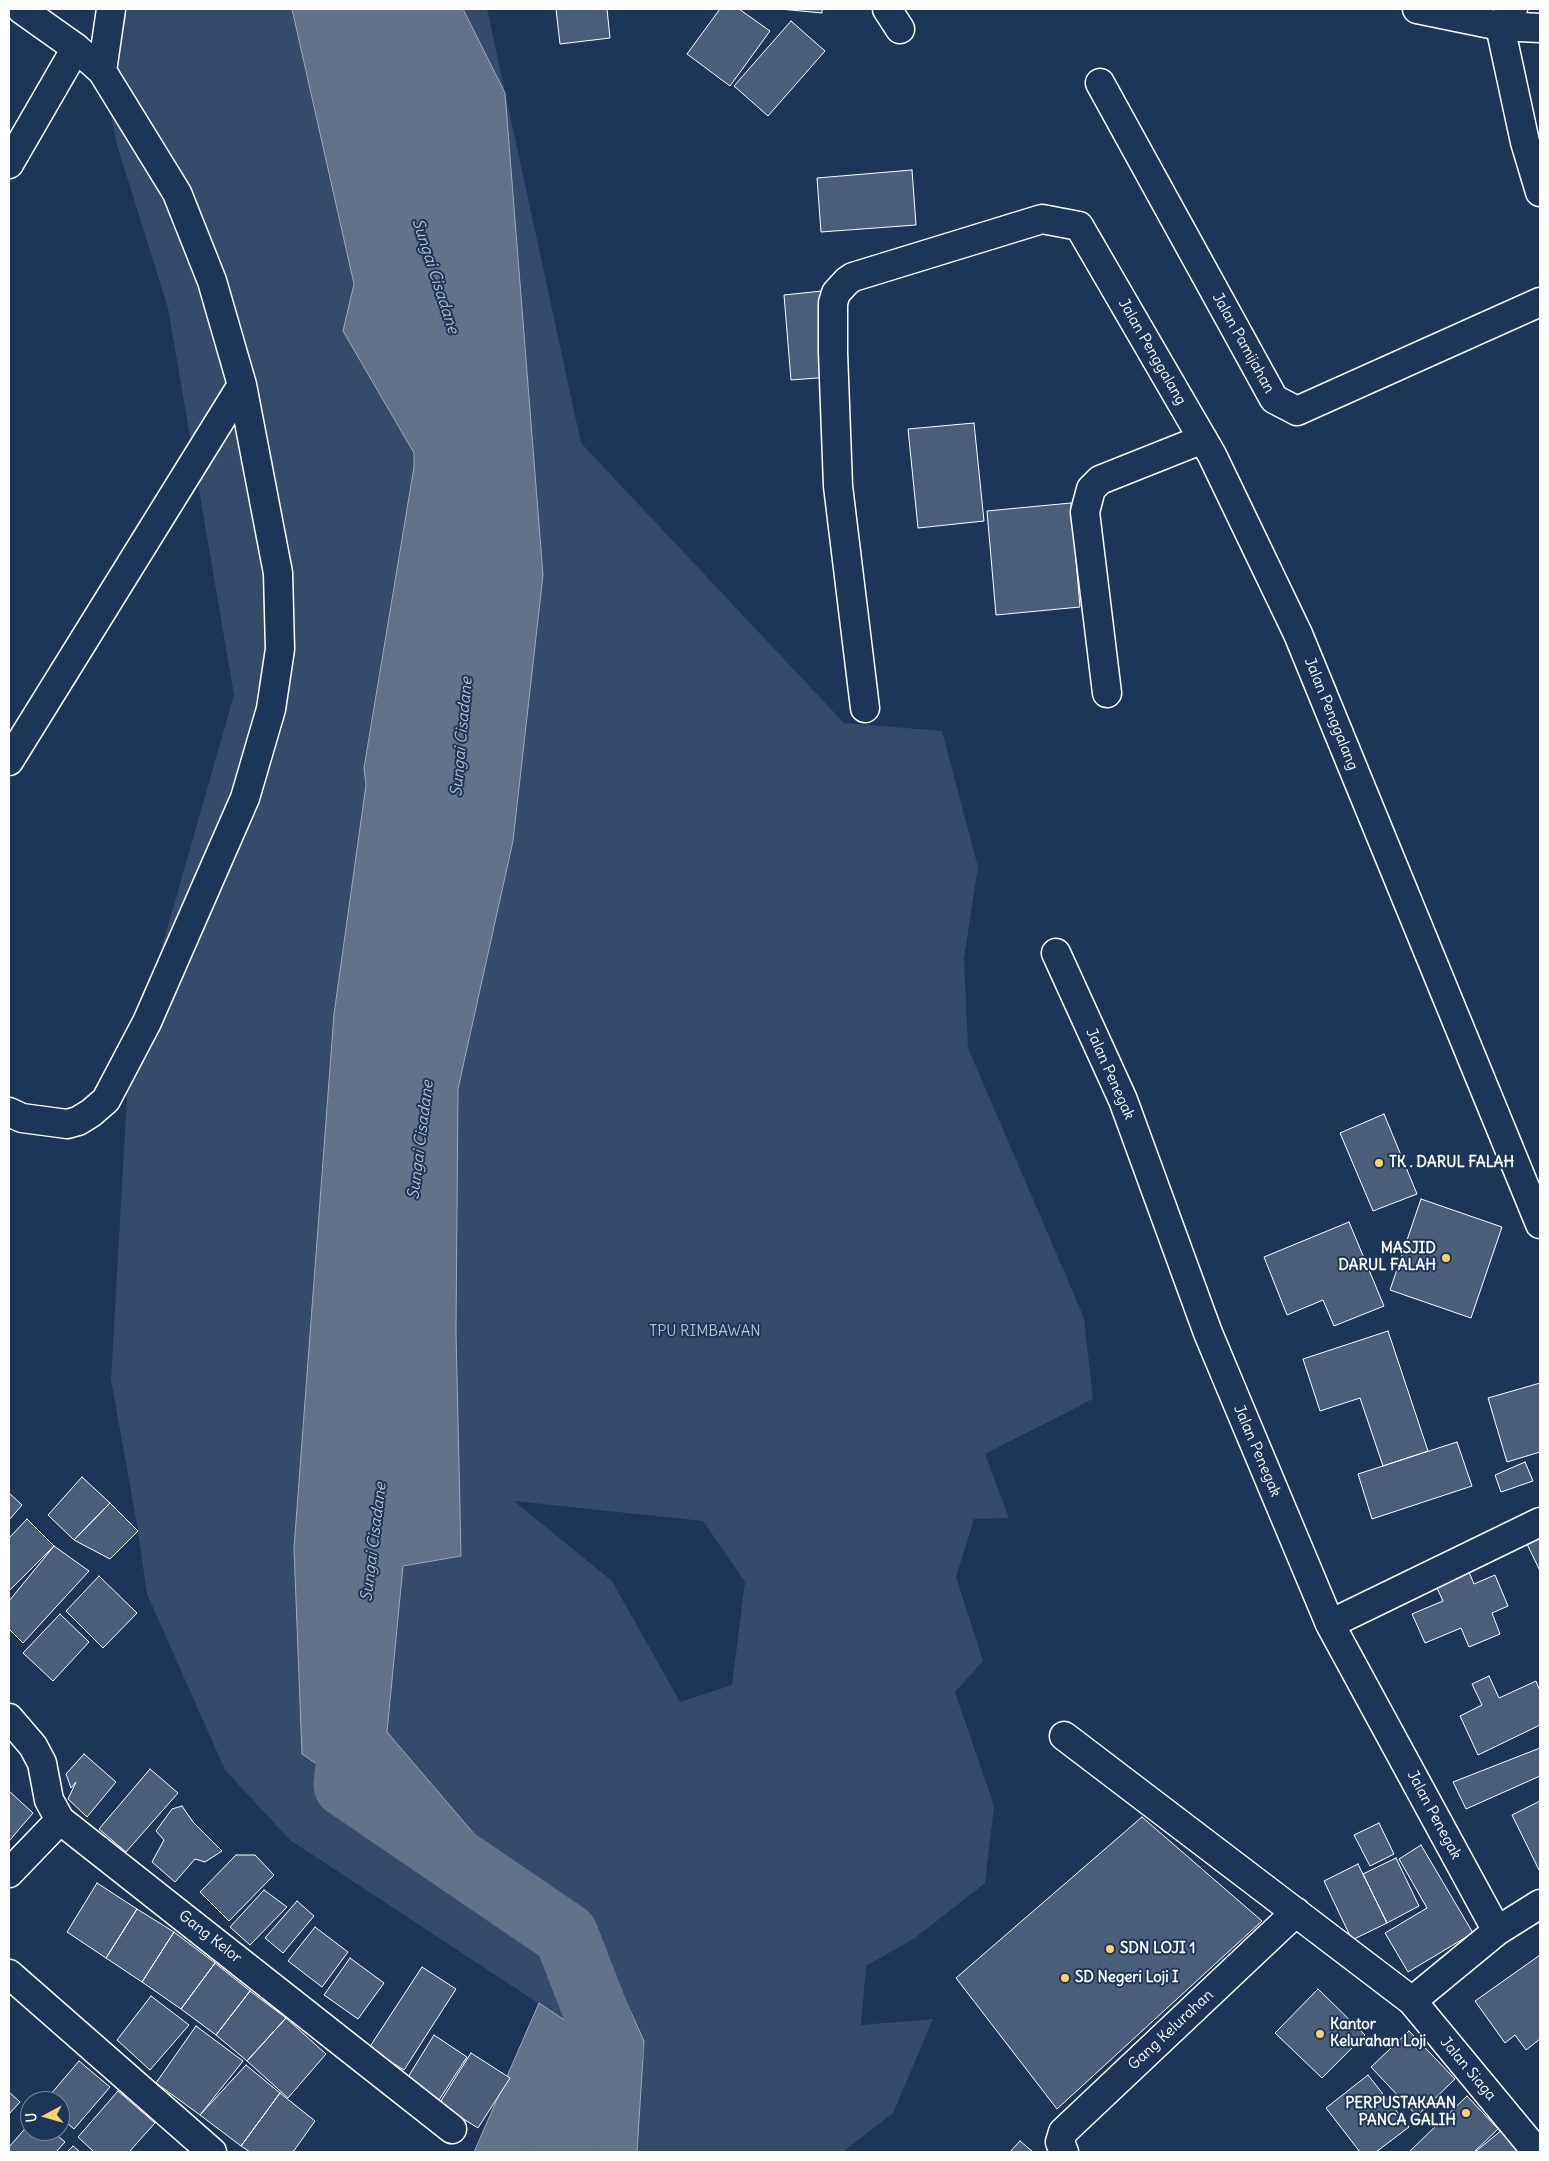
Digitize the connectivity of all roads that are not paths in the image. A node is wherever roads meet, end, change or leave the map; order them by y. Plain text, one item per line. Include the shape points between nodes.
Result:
1 (21, 9) edge
2 (111, 9) edge
3 (1417, 9) edge
4 (1507, 18) edge
5 (1540, 28) edge
6 (76, 48) junction
7 (102, 71) junction
8 (1100, 83) dead end
9 (9, 164) edge
10 (1540, 192) edge
11 (1540, 302) edge
12 (242, 385) junction
13 (1203, 439) junction
14 (1107, 693) dead end
15 (865, 708) dead end
16 (9, 761) edge
17 (1056, 953) dead end
18 (9, 1112) edge
19 (1540, 1224) edge
20 (1540, 1522) edge
21 (1330, 1624) junction
22 (9, 1718) edge
23 (1064, 1736) dead end
24 (60, 1820) junction
25 (9, 1873) edge
26 (1540, 1904) edge
27 (1296, 1912) junction
28 (1497, 1932) junction
29 (9, 1974) edge
30 (1412, 2001) junction
31 (452, 2129) dead end
32 (212, 2152) edge
33 (1064, 2152) edge
34 (1537, 2152) edge

1 - 6 street
2 - 7 street
3 - 4 street
4 - 5 street
4 - 10 street via 1525,142
6 - 7 street
6 - 9 street
7 - 12 street via 177,193 212,281
8 - 11 street, Jalan Pamijahan via 1274,399 1297,411
12 - 16 street
12 - 18 street via 278,573 280,605 277,680 254,772 147,1022 106,1100 91,1113 67,1124 22,1118
13 - 14 street via 1100,480 1090,489 1085,512
13 - 15 street, Jalan Penggalang via 1079,226 1042,219 847,281 836,293 833,303 838,486
13 - 19 street, Jalan Penggalang via 1298,634
17 - 21 street, Jalan Penegak via 1123,1100 1208,1333
20 - 21 street
21 - 28 street, Jalan Penegak
22 - 24 street, Gang Kelor via 33,1746 42,1763 49,1800
23 - 27 street, Jalan Siaga
24 - 25 street
24 - 31 street, Gang Kelor
26 - 28 street
27 - 30 street, Jalan Siaga
27 - 33 street, Gang Kelurahan via 1063,2132 1060,2142
28 - 30 street
29 - 32 street
30 - 34 street, Jalan Siaga

